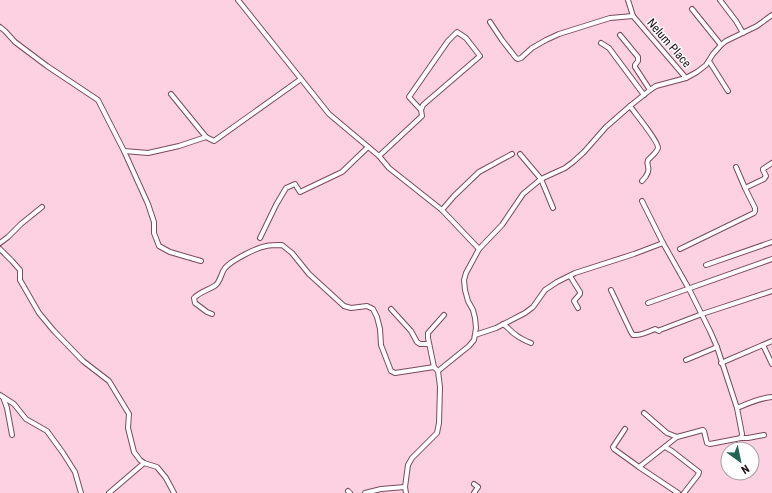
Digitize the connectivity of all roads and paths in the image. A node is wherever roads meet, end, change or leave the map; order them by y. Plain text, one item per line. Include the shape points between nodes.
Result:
1 (238, 0) edge
2 (628, 0) edge
3 (720, 0) edge
4 (692, 9) dead end
5 (772, 15) edge
6 (632, 16) junction
7 (490, 22) dead end
8 (0, 27) edge
9 (743, 33) junction
10 (620, 35) dead end
11 (601, 43) dead end
12 (721, 45) junction
13 (709, 61) junction
14 (686, 78) junction
15 (301, 79) junction
16 (650, 90) junction
17 (728, 91) dead end
18 (171, 94) dead end
19 (644, 95) junction
20 (630, 106) junction
21 (421, 110) junction
22 (206, 137) junction
23 (368, 147) junction
24 (124, 151) junction
25 (512, 154) dead end
26 (520, 154) dead end
27 (380, 156) junction
28 (772, 162) edge
29 (736, 167) dead end
30 (541, 179) junction
31 (642, 181) dead end
32 (745, 188) junction
33 (642, 201) dead end
34 (42, 207) dead end
35 (553, 208) dead end
36 (442, 210) junction
37 (260, 238) dead end
38 (772, 242) edge
39 (0, 243) edge
40 (663, 243) junction
41 (0, 249) edge
42 (479, 249) junction
43 (680, 249) dead end
44 (772, 259) edge
45 (200, 261) dead end
46 (706, 265) dead end
47 (570, 276) junction
48 (689, 289) junction
49 (611, 290) dead end
50 (772, 291) edge
51 (648, 303) dead end
52 (578, 308) dead end
53 (391, 309) dead end
54 (212, 314) dead end
55 (702, 314) junction
56 (444, 315) dead end
57 (503, 324) junction
58 (475, 335) junction
59 (772, 341) edge
60 (531, 343) dead end
61 (429, 344) junction
62 (763, 345) junction
63 (717, 347) junction
64 (686, 360) dead end
65 (721, 363) junction
66 (772, 364) edge
67 (434, 367) junction
68 (438, 371) junction
69 (2, 396) edge
70 (772, 397) edge
71 (738, 408) junction
72 (644, 413) dead end
73 (625, 429) dead end
74 (12, 435) dead end
75 (764, 435) dead end
76 (677, 437) junction
77 (741, 438) junction
78 (665, 446) junction
79 (144, 463) junction
80 (639, 468) junction
81 (474, 484) dead end
82 (406, 487) junction
83 (81, 493) edge
84 (109, 493) edge
85 (174, 493) edge
86 (365, 493) edge
87 (406, 493) edge
88 (474, 493) edge
89 (678, 493) edge
90 (684, 493) edge

1 - 15 street
2 - 6 street, Nelum Place
3 - 9 street
4 - 12 street
5 - 9 street
6 - 7 street via 610,18 559,34 532,48 518,59
6 - 14 street, Nelum Place
8 - 24 street via 47,66 98,100
9 - 12 street
10 - 16 street via 638,58 635,67
11 - 19 street via 609,48
12 - 13 street
13 - 14 street
13 - 17 street
14 - 16 street
15 - 22 street via 214,141
15 - 23 street via 329,114
16 - 19 street
18 - 22 street
19 - 20 street
20 - 30 street via 566,168
20 - 31 street via 658,145 647,162 649,171
21 - 21 street via 423,105 480,56 466,38 457,32 409,97
21 - 27 street via 422,116
22 - 24 street via 148,153
23 - 27 street
23 - 37 street via 342,172 300,192 295,184 286,188
24 - 45 street via 148,204 159,246
25 - 36 street via 480,172
26 - 30 street
27 - 36 street via 389,168
28 - 32 street via 763,168 766,176 764,179
29 - 32 street
30 - 35 street
30 - 42 street via 523,194 502,225
32 - 43 street via 755,208 754,213
33 - 40 street
34 - 39 street
36 - 42 street
38 - 46 street
40 - 47 street
40 - 48 street
41 - 79 street via 20,270 20,280 39,313 83,361 109,381 129,414 128,428 134,452
42 - 58 street via 464,280 475,318
44 - 48 street
47 - 52 street via 580,292 574,300
47 - 57 street via 546,290 525,313
48 - 51 street
48 - 55 street
49 - 55 street via 632,335 639,335 655,328 659,331
50 - 55 street
53 - 61 street via 412,331 417,342
54 - 67 street via 195,302 194,298 198,293 216,284 224,270 245,254 266,246 282,245 344,306 367,306 372,309 377,317 381,345 391,371 395,373
55 - 63 street
56 - 61 street via 428,333
57 - 58 street
57 - 60 street via 515,335
58 - 68 street via 469,346
59 - 62 street
61 - 67 street
62 - 65 street
62 - 66 street
63 - 64 street
63 - 65 street
65 - 71 street
67 - 68 street
68 - 82 street via 440,401 437,433 412,458 408,466
69 - 74 street
69 - 83 street via 14,404 26,419 47,431 74,472
70 - 71 street via 762,398
71 - 77 street
72 - 76 street via 667,433
73 - 80 street via 613,447
75 - 77 street
76 - 77 street via 703,430 707,443 710,444
76 - 78 street
78 - 80 street
78 - 90 street via 699,472
79 - 84 street
79 - 85 street via 157,467
80 - 89 street
81 - 88 street via 478,487
82 - 86 street
82 - 87 street

